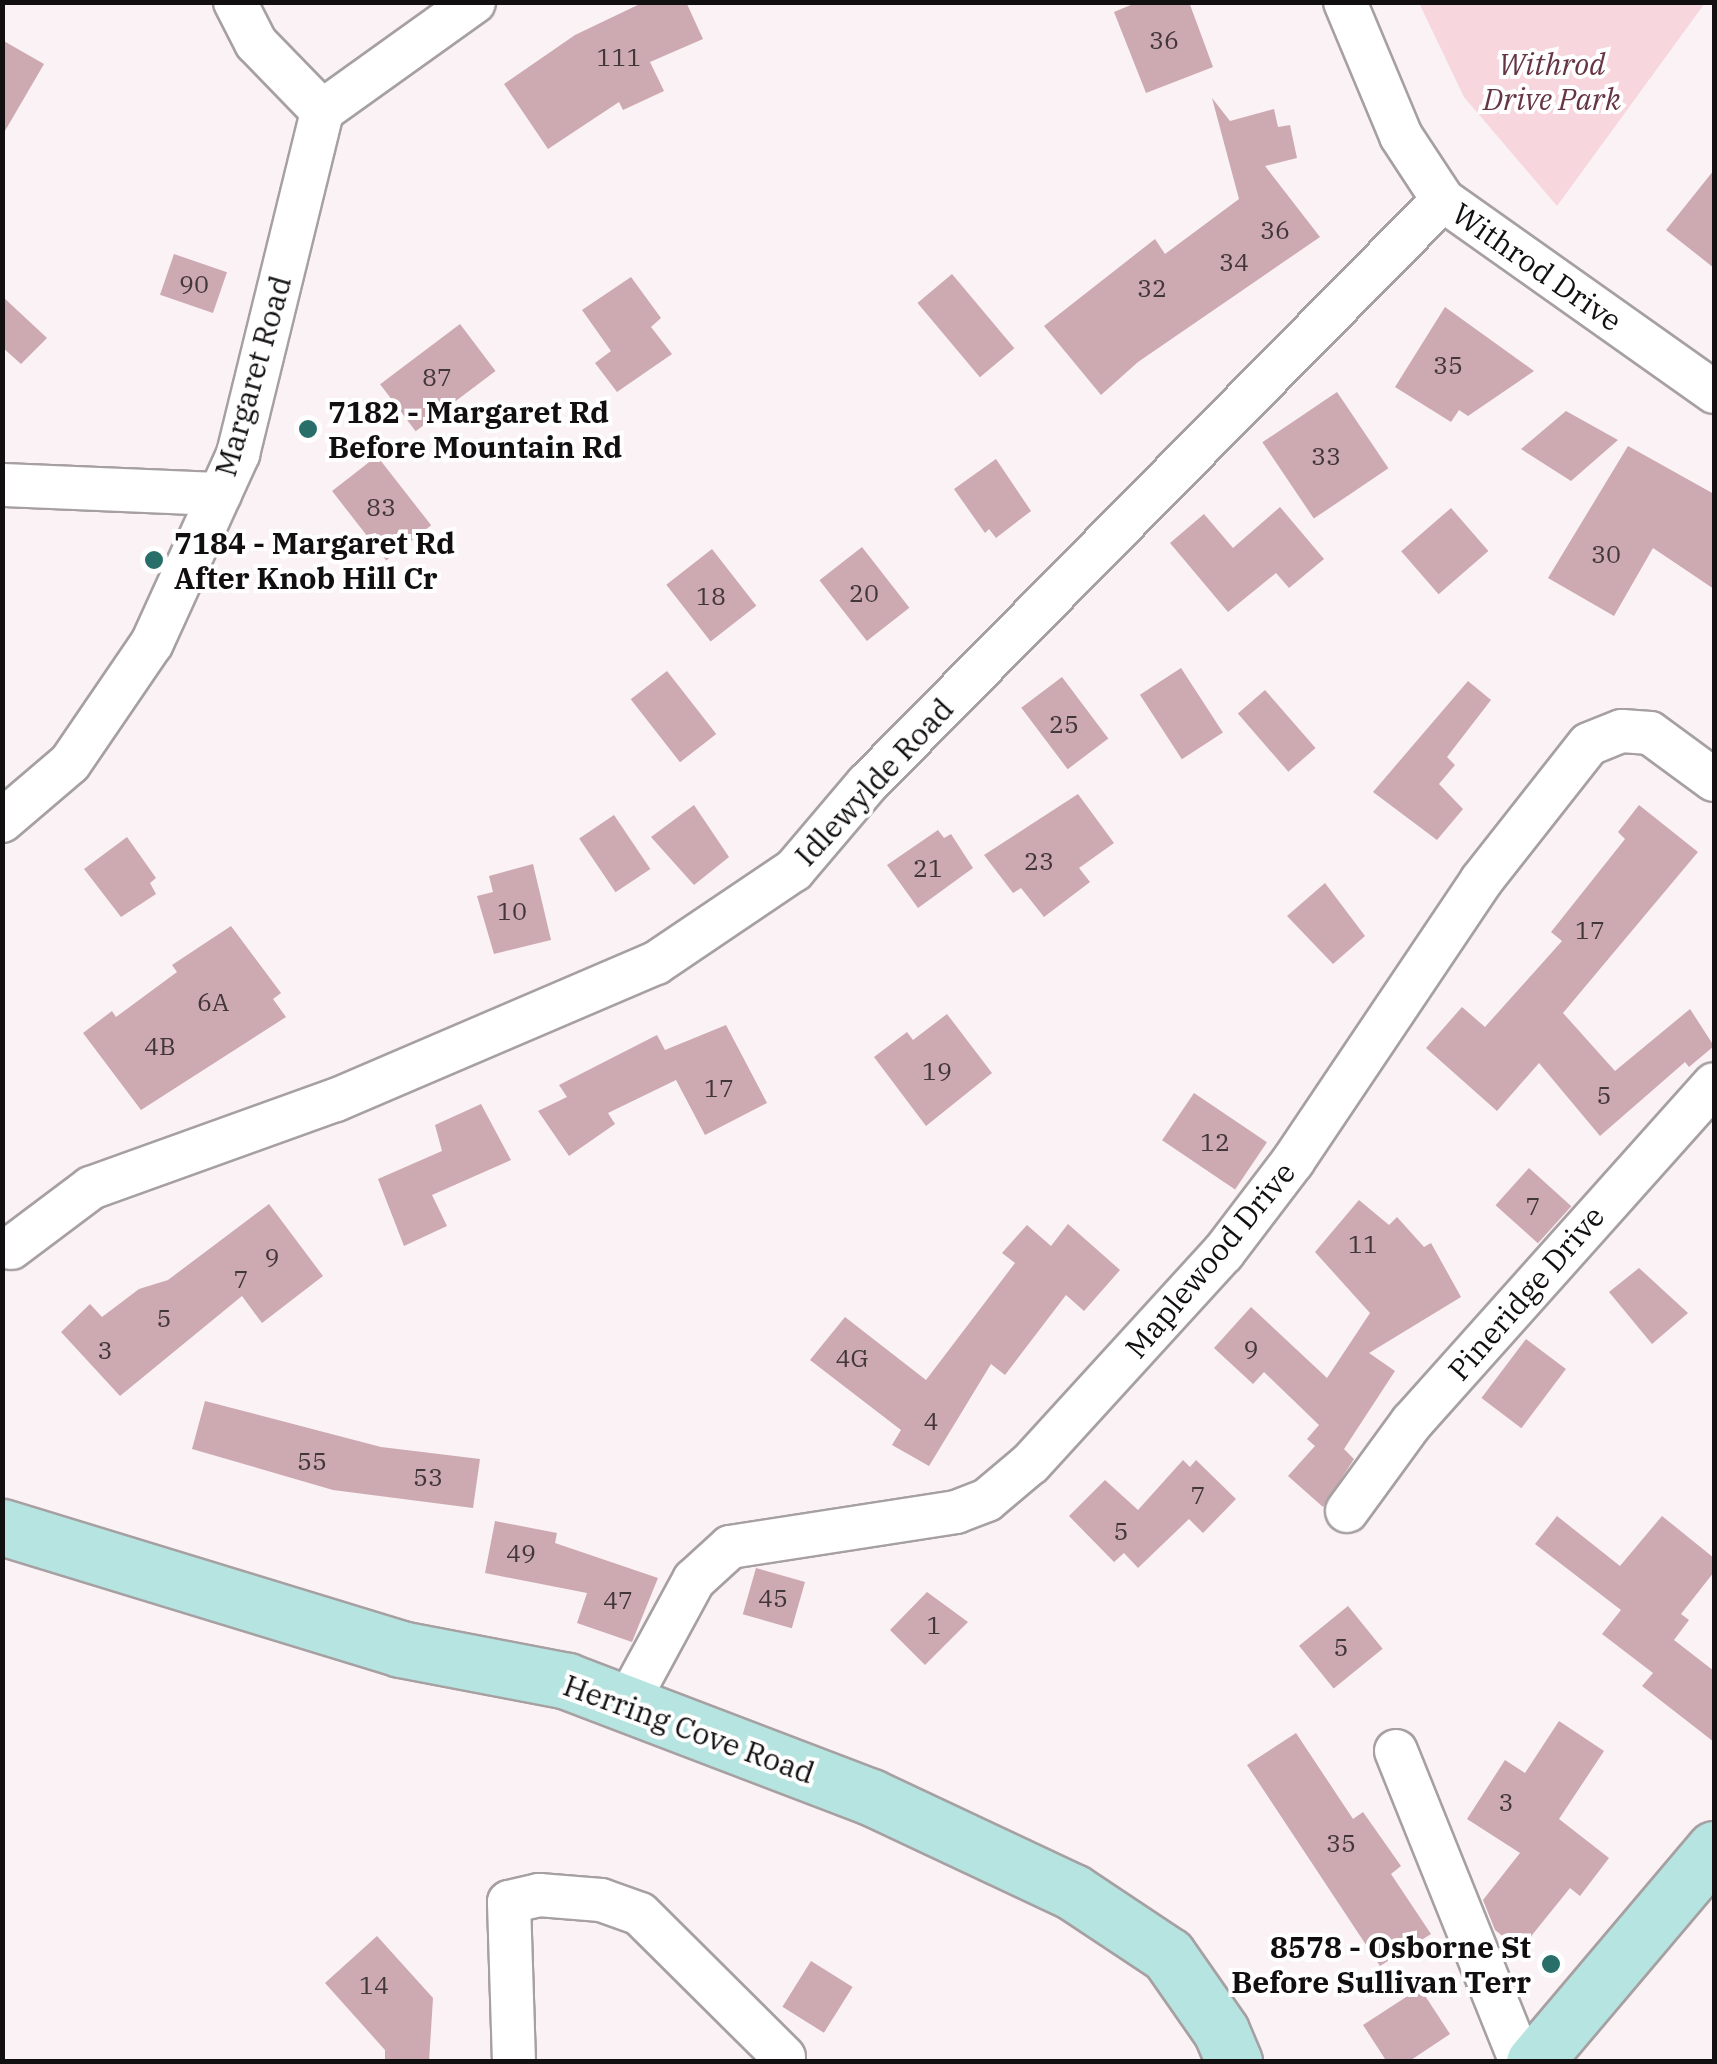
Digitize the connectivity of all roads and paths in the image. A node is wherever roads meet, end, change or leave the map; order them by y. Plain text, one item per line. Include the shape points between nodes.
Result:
1 (235, 2) edge
2 (474, 2) edge
3 (1346, 2) edge
4 (322, 111) junction
5 (1443, 200) junction
6 (1714, 392) edge
7 (2, 486) edge
8 (220, 494) junction
9 (1714, 780) edge
10 (2, 821) edge
11 (1714, 1084) edge
12 (11, 1248) dead end
13 (1347, 1511) dead end
14 (2, 1527) edge
15 (625, 1707) junction
16 (1396, 1751) dead end
17 (1714, 1849) edge
18 (784, 2057) dead end
19 (514, 2062) edge
20 (1234, 2062) edge
21 (1522, 2062) edge
22 (1534, 2062) edge

1 - 4 street via 256,43
2 - 4 street
3 - 5 street, Withrod Drive via 1400,136
4 - 8 street, Margaret Road via 238,454
5 - 6 street, Withrod Drive
5 - 12 street, Idlewylde Road via 867,784 794,870 656,963 336,1100 91,1188
7 - 8 street
8 - 10 street, Margaret Road via 152,644 70,762
9 - 15 street, Maplewood Drive via 1650,734 1622,731 1589,744 1482,881 1246,1222 1031,1462 987,1500 966,1509 750,1540 721,1552 694,1580
11 - 13 street, Pineridge Drive via 1412,1422
14 - 15 main road, Herring Cove Road via 400,1649 566,1681
15 - 20 main road, Herring Cove Road via 871,1797 1073,1892 1168,1955 1222,2031
16 - 21 street
17 - 22 main road
18 - 19 street via 640,1914 601,1900 524,1896 510,1902

